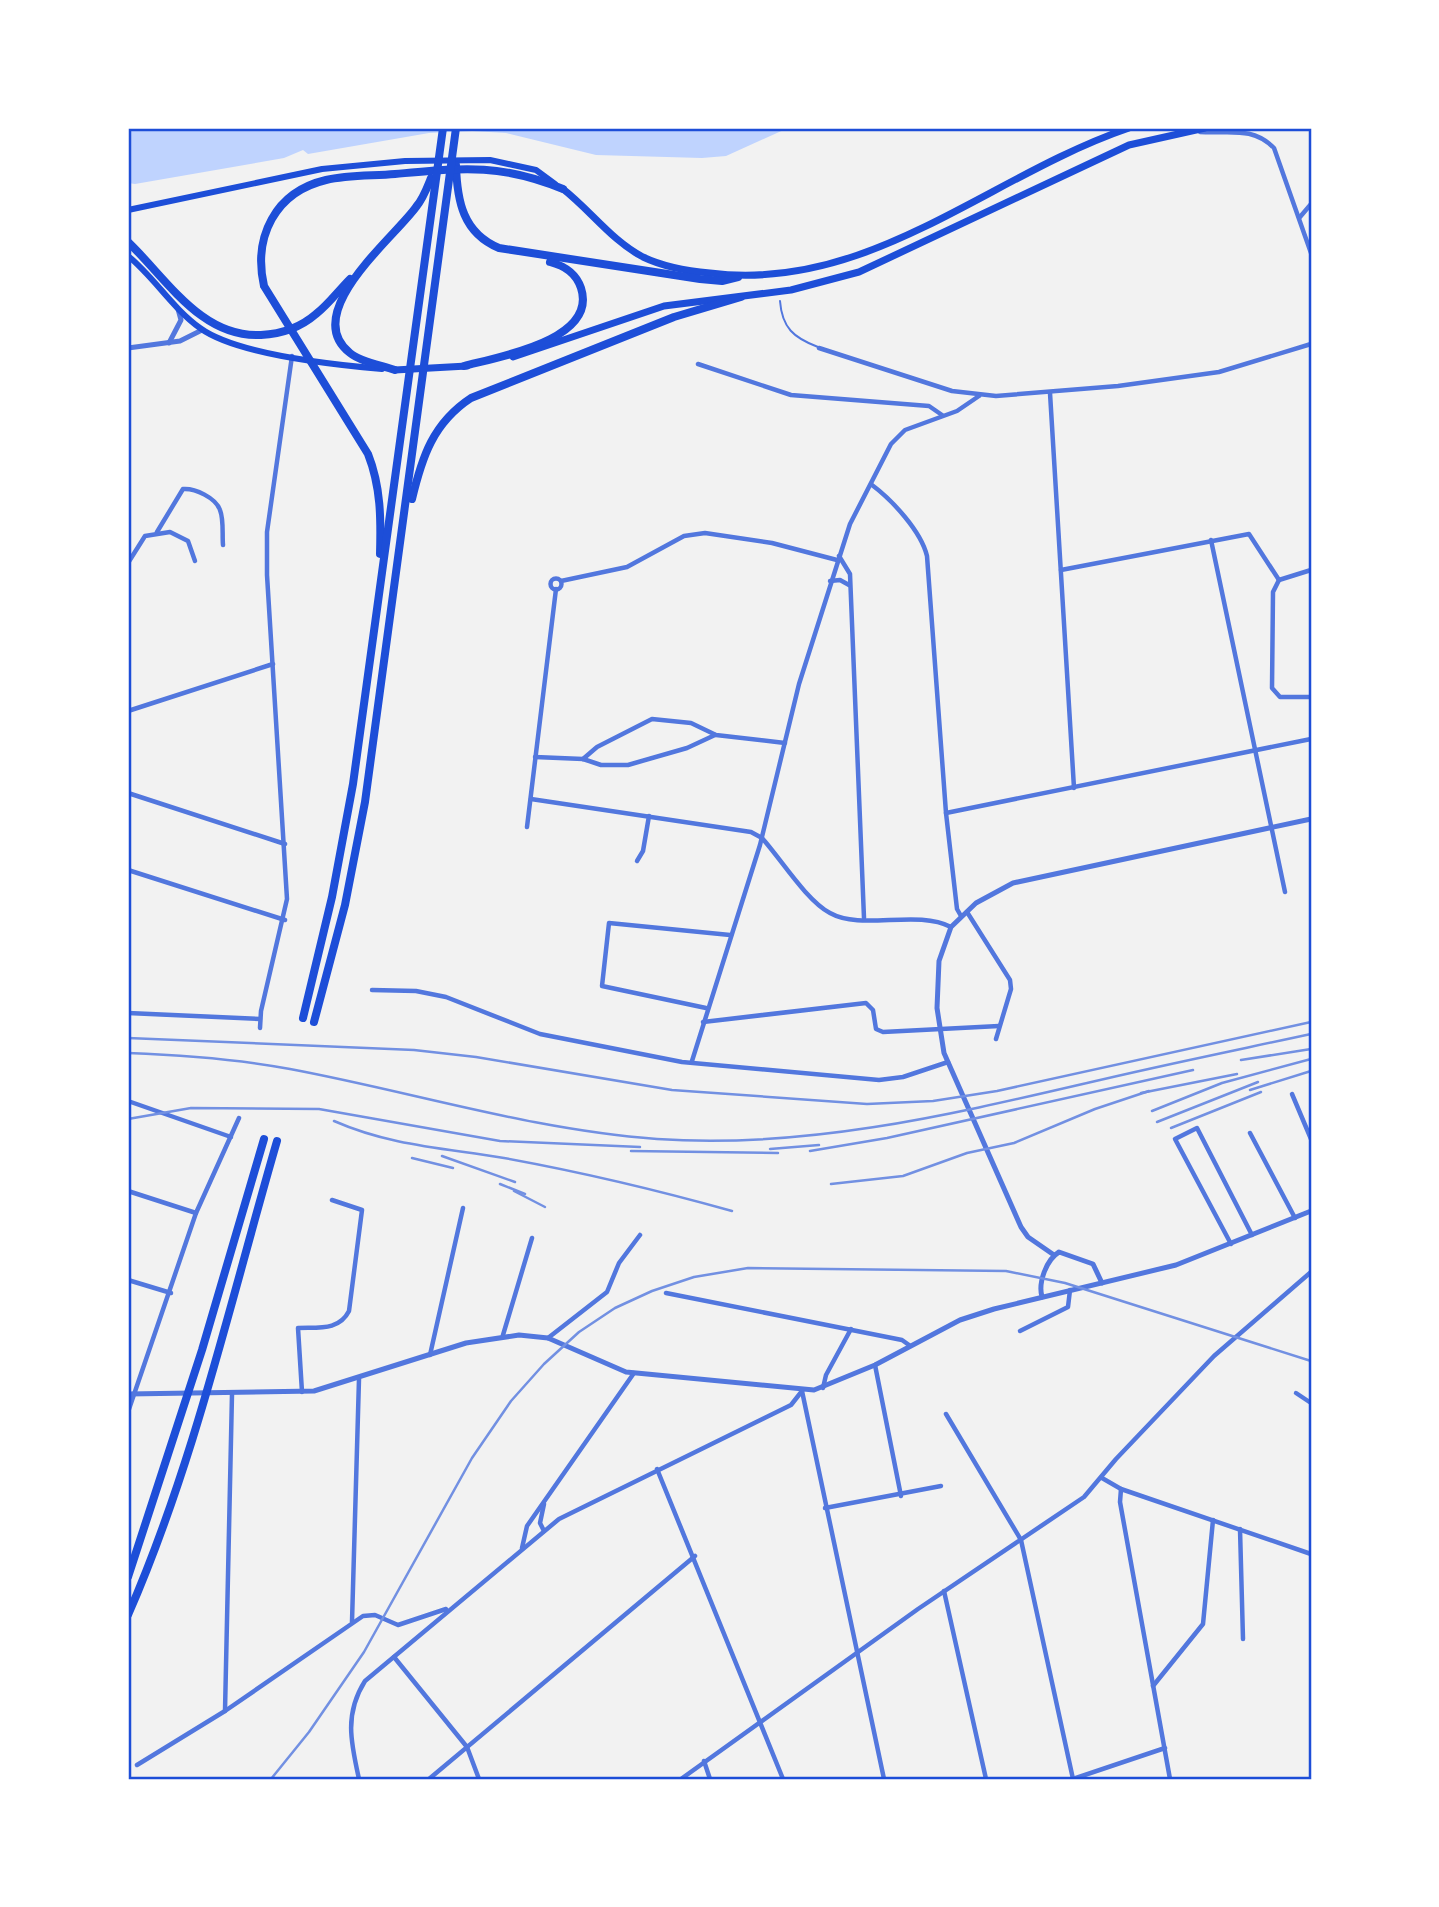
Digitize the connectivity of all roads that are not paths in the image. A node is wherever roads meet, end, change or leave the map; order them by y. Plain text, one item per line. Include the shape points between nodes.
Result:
1 (442, 128) edge
2 (1129, 128) edge
3 (1205, 128) edge
4 (456, 129) edge
5 (1189, 131) junction
6 (563, 189) junction
7 (429, 190) junction
8 (1311, 204) edge
9 (128, 210) edge
10 (1300, 218) junction
11 (128, 242) edge
12 (1311, 253) edge
13 (532, 255) junction
14 (128, 256) edge
15 (361, 267) junction
16 (738, 277) junction
17 (741, 298) junction
18 (780, 301) dead end
19 (178, 309) junction
20 (202, 330) junction
21 (169, 343) junction
22 (1311, 344) edge
23 (128, 348) edge
24 (819, 348) joint
25 (292, 356) junction
26 (698, 364) dead end
27 (464, 366) junction
28 (395, 370) junction
29 (1050, 393) junction
30 (979, 396) junction
31 (943, 415) junction
32 (872, 485) junction
33 (157, 532) junction
34 (1211, 540) junction
35 (223, 545) dead end
36 (401, 546) junction
37 (838, 558) junction
38 (195, 561) dead end
39 (128, 563) edge
40 (1062, 570) junction
41 (1311, 570) edge
42 (1279, 580) junction
43 (561, 581) junction
44 (830, 582) junction
45 (850, 585) junction
46 (556, 589) junction
47 (379, 592) junction
48 (273, 664) junction
49 (1311, 697) edge
50 (128, 710) edge
51 (716, 735) junction
52 (1311, 738) edge
53 (785, 743) junction
54 (1255, 749) junction
55 (535, 757) junction
56 (583, 759) junction
57 (1074, 788) junction
58 (128, 793) edge
59 (531, 799) junction
60 (946, 813) junction
61 (649, 816) junction
62 (1311, 819) edge
63 (1271, 826) junction
64 (527, 827) dead end
65 (762, 838) junction
66 (285, 844) junction
67 (638, 861) dead end
68 (128, 870) edge
69 (1284, 892) dead end
70 (964, 913) junction
71 (864, 918) junction
72 (285, 920) junction
73 (951, 928) junction
74 (730, 935) junction
75 (372, 990) dead end
76 (706, 1008) junction
77 (128, 1013) edge
78 (303, 1018) dead end
79 (260, 1019) junction
80 (314, 1021) dead end
81 (703, 1022) junction
82 (999, 1026) junction
83 (939, 1027) junction
84 (260, 1028) dead end
85 (996, 1039) dead end
86 (692, 1061) junction
87 (948, 1062) junction
88 (1292, 1094) dead end
89 (128, 1101) edge
90 (239, 1118) dead end
91 (1250, 1133) dead end
92 (231, 1137) junction
93 (264, 1139) dead end
94 (1311, 1139) edge
95 (277, 1141) dead end
96 (128, 1191) edge
97 (332, 1200) dead end
98 (463, 1208) dead end
99 (1311, 1211) edge
100 (196, 1213) junction
101 (1296, 1219) junction
102 (640, 1235) dead end
103 (1252, 1236) junction
104 (532, 1238) dead end
105 (1231, 1244) junction
106 (1054, 1255) junction
107 (1311, 1272) edge
108 (128, 1280) edge
109 (1102, 1283) junction
110 (1070, 1290) junction
111 (171, 1293) junction
112 (666, 1293) dead end
113 (1042, 1297) junction
114 (851, 1329) junction
115 (1020, 1331) dead end
116 (503, 1335) junction
117 (548, 1338) junction
118 (909, 1345) junction
119 (430, 1355) junction
120 (875, 1365) junction
121 (634, 1373) junction
122 (359, 1379) junction
123 (823, 1388) junction
124 (802, 1391) junction
125 (302, 1393) junction
126 (1296, 1393) dead end
127 (131, 1394) edge
128 (232, 1394) junction
129 (1311, 1403) edge
130 (128, 1412) edge
131 (946, 1414) dead end
132 (657, 1469) junction
133 (1102, 1478) junction
134 (941, 1486) dead end
135 (1121, 1489) junction
136 (901, 1496) junction
137 (544, 1503) junction
138 (825, 1508) junction
139 (1213, 1520) junction
140 (1240, 1529) junction
141 (544, 1531) junction
142 (1021, 1540) junction
143 (139, 1546) junction
144 (522, 1550) junction
145 (1311, 1554) edge
146 (695, 1556) junction
147 (128, 1564) edge
148 (128, 1577) edge
149 (944, 1591) junction
150 (451, 1608) junction
151 (128, 1615) edge
152 (352, 1622) junction
153 (1242, 1639) dead end
154 (857, 1652) junction
155 (394, 1657) junction
156 (1152, 1687) junction
157 (225, 1712) junction
158 (760, 1720) junction
159 (467, 1747) junction
160 (1165, 1748) junction
161 (704, 1761) junction
162 (137, 1765) dead end
163 (359, 1779) edge
164 (429, 1779) edge
165 (479, 1779) edge
166 (681, 1779) edge
167 (710, 1779) edge
168 (783, 1779) edge
169 (884, 1779) edge
170 (986, 1779) edge
171 (1073, 1779) edge
172 (1170, 1779) edge

1 - 7 highway
2 - 16 main road via 857,257 792,273
3 - 5 main road
4 - 13 highway via 457,194 463,214 479,237 499,248
4 - 36 highway
5 - 10 street via 1261,135 1275,148
5 - 17 main road via 1129,145 849,275
6 - 9 main road via 536,170 490,160 405,162 322,169
6 - 16 main road via 642,256 673,267
6 - 47 highway via 532,176 489,167 326,180 300,189 279,205 264,230 258,263 264,286 368,454 376,476 381,516
7 - 15 highway
7 - 47 highway
8 - 10 street
10 - 12 street
11 - 15 highway via 198,313 236,334 275,334 300,325 317,314
13 - 16 highway via 700,279
13 - 27 highway via 559,264 575,276 583,299 578,318 556,336
14 - 19 main road
15 - 28 highway via 338,307 339,339 349,353
17 - 27 main road via 664,306 531,352
17 - 36 highway via 674,317 465,402 440,425 424,453
18 - 24 lane via 781,317 789,331
19 - 20 main road
19 - 21 street via 181,320
20 - 21 street
20 - 25 main road via 233,344
21 - 23 street
22 - 29 street via 1219,372
24 - 30 street
25 - 28 main road
25 - 48 street via 267,532
26 - 31 street via 791,395 929,406
27 - 28 main road
29 - 30 street
29 - 40 street
30 - 31 street
31 - 32 street via 905,430 891,444
32 - 37 street via 854,514
32 - 60 street via 895,508 927,556
33 - 35 street via 183,489 192,488 220,510
33 - 38 street via 181,535
33 - 39 street via 145,536
34 - 40 street
34 - 42 street via 1249,534
34 - 54 street
36 - 80 highway via 357,852
37 - 43 street via 705,533 684,536 627,567
37 - 44 street
37 - 45 street via 849,568
40 - 57 street
41 - 42 street
42 - 49 street via 1273,592 1272,688 1280,697
43 - 46 street
43 - 46 street via 552,581
44 - 45 street
44 - 53 street
45 - 71 street
46 - 55 street
47 - 78 highway via 345,834
48 - 50 street
48 - 66 street
51 - 53 street
51 - 56 street via 628,765 601,765
51 - 56 street via 691,723 652,719
52 - 54 street
53 - 65 street
54 - 57 street
54 - 63 street
55 - 56 street
55 - 59 street
57 - 60 street
58 - 66 street
59 - 61 street
59 - 64 street
60 - 70 street via 957,909
61 - 65 street via 751,832
61 - 67 street
62 - 63 street
63 - 69 street
63 - 70 street via 1013,883
65 - 71 street via 828,912
65 - 74 street
66 - 72 street
68 - 72 street
70 - 73 street
70 - 82 street via 1010,980
71 - 73 street via 935,920
72 - 79 street
73 - 83 street via 939,961
74 - 76 street
74 - 76 street via 609,923 602,986
75 - 86 street via 446,997 540,1034
76 - 81 street
77 - 79 street
79 - 84 street
81 - 83 street via 866,1003 880,1031
81 - 86 street
82 - 83 street
82 - 85 street
83 - 87 street
86 - 87 street via 879,1080
87 - 106 street via 1021,1227
88 - 94 street
89 - 92 street
90 - 92 street
91 - 101 street
92 - 100 street
93 - 143 highway
95 - 151 highway via 183,1465
96 - 100 street
97 - 125 street via 362,1210 349,1311 337,1325 298,1328
98 - 119 street
99 - 101 street
100 - 111 street
101 - 103 street
102 - 117 street via 619,1263 607,1292
103 - 105 street
103 - 105 street via 1197,1128 1175,1139
104 - 116 street
105 - 109 street via 1176,1265
106 - 109 street via 1063,1252 1088,1260
106 - 113 street via 1040,1289
107 - 133 street via 1214,1356
108 - 111 street
109 - 110 street
110 - 113 street
110 - 115 street via 1068,1307
111 - 127 street
112 - 114 street
113 - 118 street via 960,1320
114 - 118 street
114 - 123 street
116 - 117 street
116 - 119 street
117 - 121 street
118 - 120 street
119 - 122 street
120 - 123 street
120 - 136 street
121 - 124 street
121 - 137 street
122 - 125 street
122 - 152 street
123 - 124 street
124 - 132 street via 790,1405
124 - 138 street
125 - 128 street
126 - 129 street
127 - 128 street
127 - 130 street
128 - 157 street
131 - 142 street
132 - 141 street
132 - 146 street
133 - 135 street
133 - 142 street via 1084,1497
134 - 136 street
135 - 139 street
135 - 156 street
136 - 138 street
137 - 141 street via 540,1523
137 - 144 street via 527,1526
138 - 154 street
139 - 140 street
139 - 156 street via 1203,1624
140 - 145 street
140 - 153 street
141 - 144 street
142 - 149 street
142 - 171 street
143 - 147 highway
143 - 148 highway
144 - 150 street
146 - 158 street
146 - 159 street
149 - 154 street
149 - 170 street
150 - 152 street via 398,1625 371,1614
150 - 155 street
152 - 157 street
154 - 158 street
154 - 169 street
155 - 159 street
155 - 163 street via 365,1681 351,1710 349,1735
156 - 160 street
157 - 162 street
158 - 161 street
158 - 168 street
159 - 164 street
159 - 165 street
160 - 171 street
160 - 172 street
161 - 166 street
161 - 167 street

